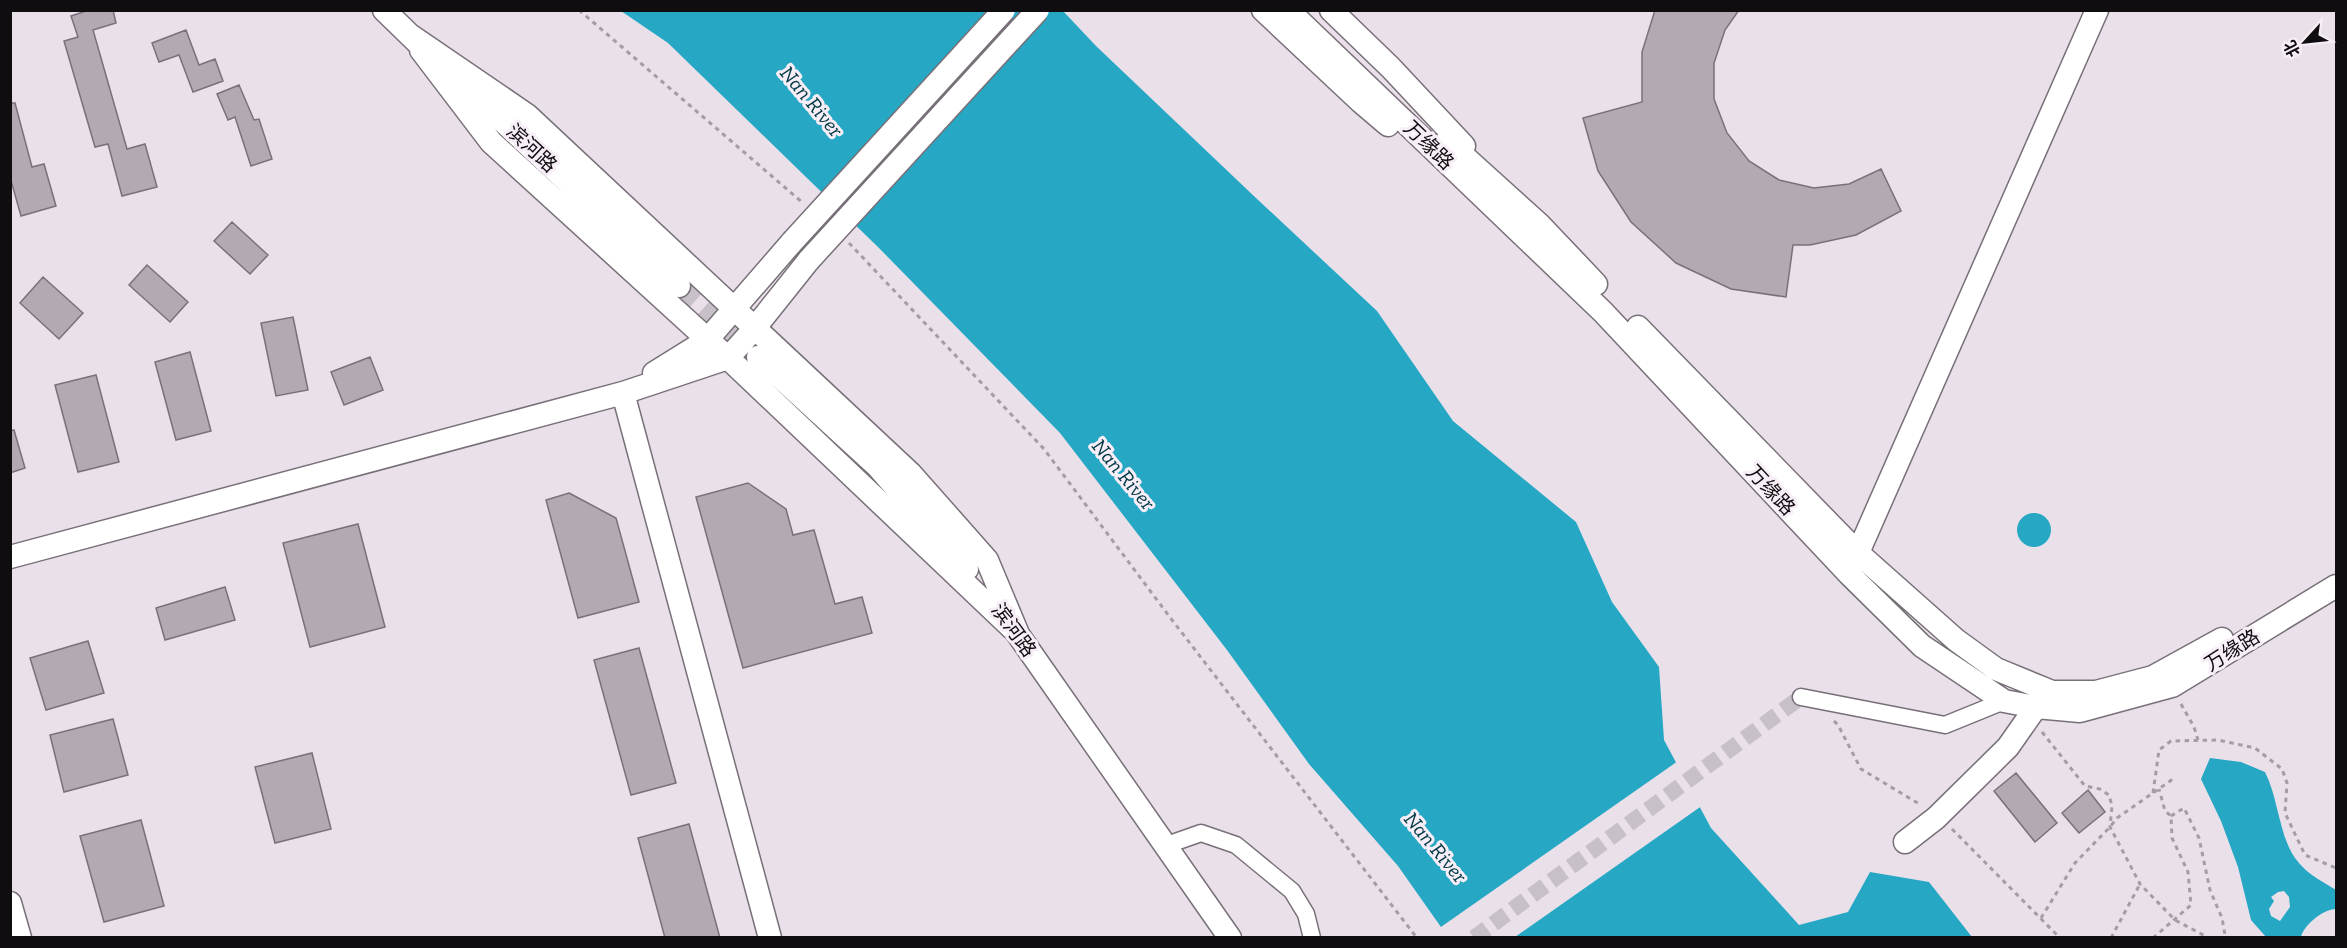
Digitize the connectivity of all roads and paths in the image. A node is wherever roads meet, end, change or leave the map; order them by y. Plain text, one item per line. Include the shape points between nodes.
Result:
1 (384, 10) edge
2 (579, 10) edge
3 (1004, 10) edge
4 (1038, 10) edge
5 (1263, 10) edge
6 (1288, 10) edge
7 (1305, 10) edge
8 (1331, 10) edge
9 (2097, 10) edge
10 (410, 35) junction
11 (805, 205) dead end
12 (1540, 225) junction
13 (841, 236) dead end
14 (1550, 260) junction
15 (679, 286) tunnel mouth
16 (734, 308) junction
17 (754, 328) junction
18 (706, 340) junction
19 (758, 357) tunnel mouth
20 (728, 358) junction
21 (623, 393) junction
22 (1858, 553) junction
23 (10, 557) edge
24 (1849, 574) junction
25 (2337, 585) edge
26 (1018, 634) junction
27 (2172, 686) junction
28 (1801, 697) dead end
29 (2004, 701) junction
30 (2033, 712) junction
31 (2198, 740) junction
32 (2173, 779) dead end
33 (2159, 789) junction
34 (2153, 793) junction
35 (2171, 816) junction
36 (2110, 827) junction
37 (1905, 842) dead end
38 (1164, 846) junction
39 (2337, 868) edge
40 (2139, 884) junction
41 (10, 903) edge
42 (2041, 918) dead end
43 (2175, 920) junction
44 (20, 938) edge
45 (770, 938) edge
46 (1230, 938) edge
47 (1312, 938) edge
48 (1417, 938) edge
49 (2111, 938) edge
50 (2153, 938) edge
51 (2209, 938) edge
52 (2223, 938) edge

1 - 10 main road, 滨河路
2 - 11 path
3 - 16 main road, bridge
4 - 17 main road, bridge via 809,260
5 - 14 main road via 1361,102
6 - 14 main road, 万缘路
7 - 12 main road, 万缘路
8 - 12 main road
9 - 22 main road
10 - 15 main road, 滨河路
10 - 16 main road via 527,115
10 - 18 main road via 491,142
12 - 22 main road, 万缘路
13 - 48 path via 1044,449
14 - 24 main road, 万缘路
16 - 17 main road
16 - 18 main road
17 - 20 main road
17 - 26 main road via 911,474 987,560
18 - 20 main road
18 - 21 main road
19 - 26 main road, 滨河路 via 878,467 958,557
20 - 21 main road
20 - 26 main road
21 - 23 main road
21 - 45 main road
22 - 24 main road
22 - 25 main road, 万缘路 via 1956,640 1996,669 2052,692 2096,692 2153,677 2284,605
24 - 29 main road, 万缘路 via 1922,646
25 - 27 main road, 万缘路
26 - 38 main road, 滨河路
27 - 30 main road, 万缘路 via 2080,711
27 - 31 path
28 - 29 street via 1945,725
29 - 30 main road, 万缘路
30 - 36 path via 2085,786 2109,795
30 - 37 main road via 2008,747 1936,818
31 - 34 path via 2171,741 2159,750
31 - 39 path via 2255,748 2282,769 2287,783 2285,813 2306,855
32 - 33 path
33 - 34 path
33 - 35 path via 2165,811
34 - 36 path
35 - 43 path via 2172,838 2188,873 2191,905
35 - 52 path via 2184,808 2199,838 2210,890 2222,918
36 - 40 path
36 - 42 path via 2075,862
38 - 46 main road, 滨河路
38 - 47 street via 1201,833 1236,845 1292,891 1306,914
40 - 43 path
40 - 49 path
41 - 44 main road
43 - 50 path
43 - 51 path

